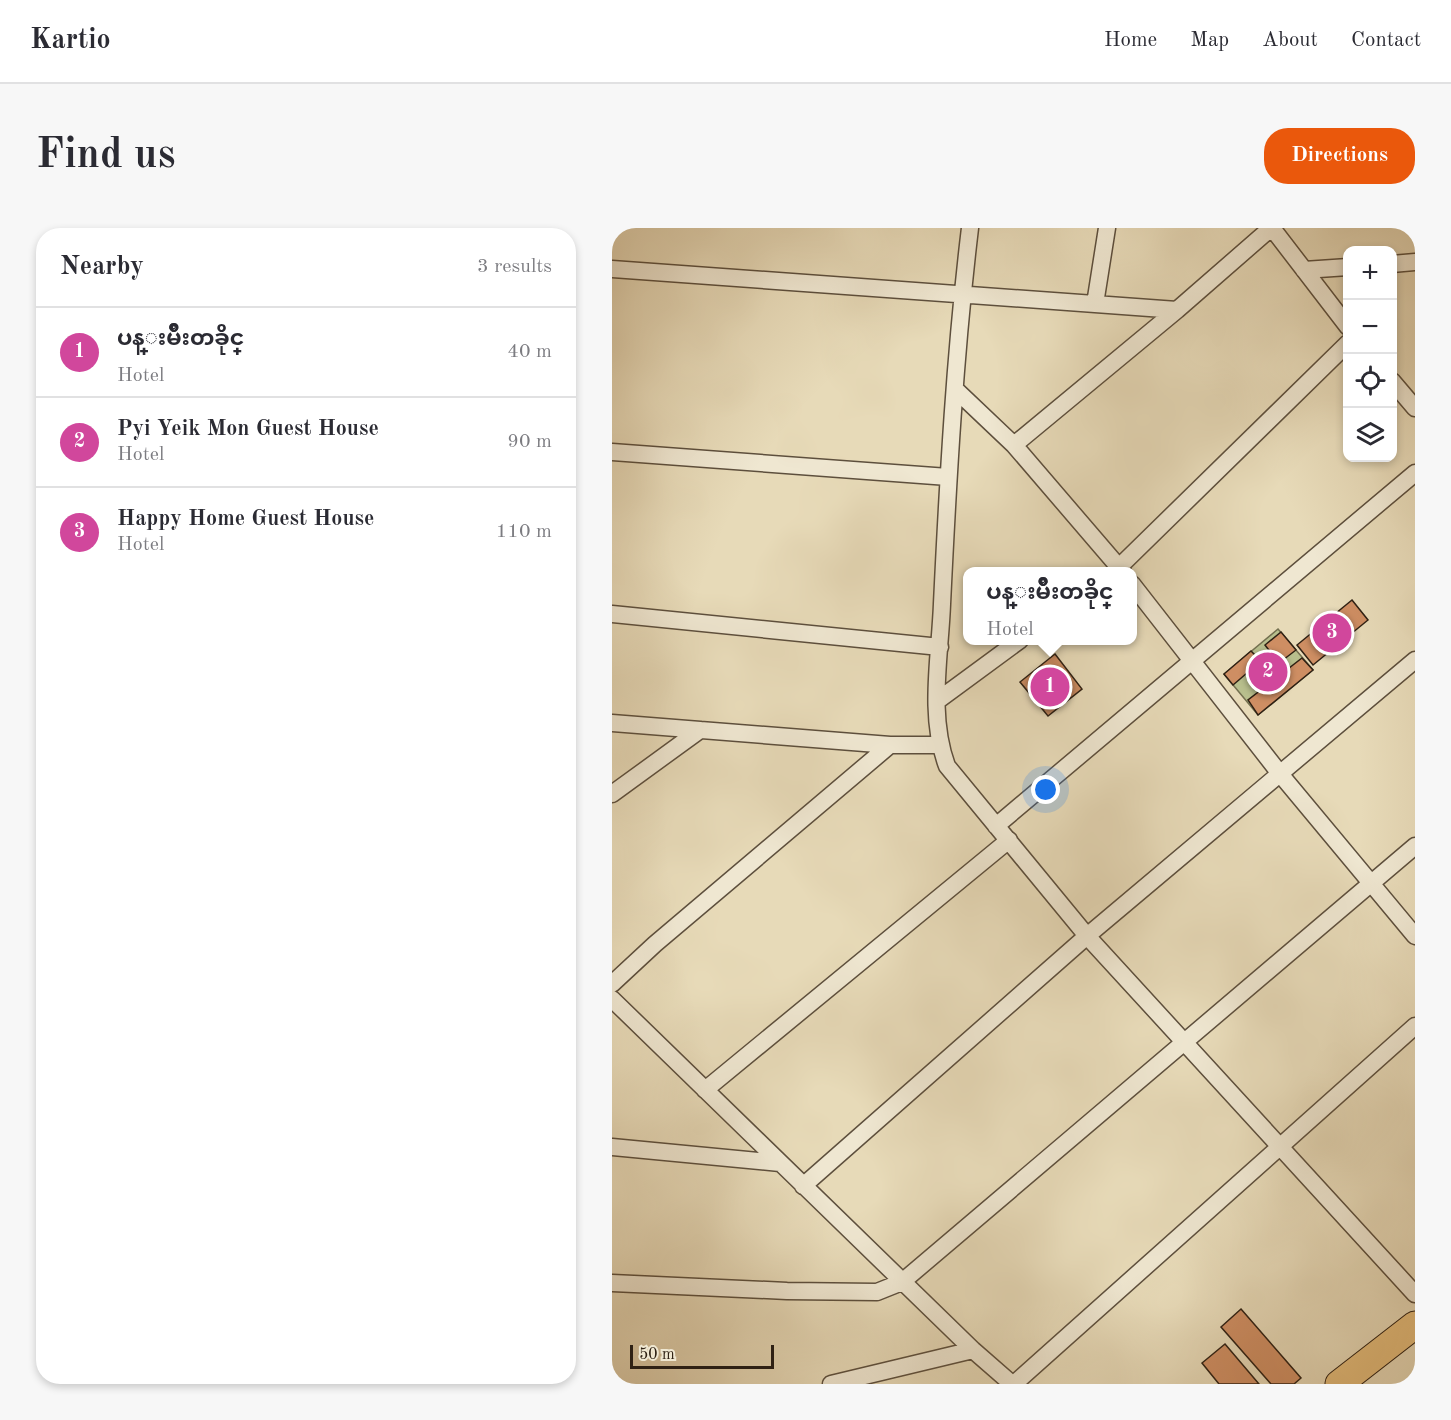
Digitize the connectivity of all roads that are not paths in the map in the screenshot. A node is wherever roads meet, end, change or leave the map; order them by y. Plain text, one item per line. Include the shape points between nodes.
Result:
1 (970, 228) edge
2 (1107, 228) edge
3 (1271, 228) edge
4 (1415, 262) edge
5 (1397, 264) edge
6 (1343, 267) edge
7 (612, 269) edge
8 (1304, 270) junction
9 (962, 294) junction
10 (1095, 304) junction
11 (1177, 310) junction
12 (1343, 322) edge
13 (1343, 347) edge
14 (1397, 387) edge
15 (956, 390) junction
16 (1415, 408) edge
17 (1014, 445) junction
18 (612, 452) edge
19 (1415, 473) edge
20 (948, 477) junction
21 (1116, 567) edge
22 (1122, 567) edge
23 (1137, 590) edge
24 (612, 614) edge
25 (1013, 645) edge
26 (940, 647) junction
27 (1415, 660) edge
28 (1193, 662) junction
29 (936, 701) junction
30 (612, 723) edge
31 (700, 730) junction
32 (890, 745) junction
33 (939, 745) junction
34 (1281, 775) junction
35 (612, 794) edge
36 (996, 826) junction
37 (1008, 840) junction
38 (1415, 846) edge
39 (1371, 882) junction
40 (1087, 936) junction
41 (1415, 936) edge
42 (612, 984) edge
43 (612, 999) edge
44 (1415, 1026) edge
45 (1184, 1041) junction
46 (705, 1090) junction
47 (1279, 1146) junction
48 (612, 1147) edge
49 (780, 1163) junction
50 (803, 1186) junction
51 (902, 1282) junction
52 (612, 1283) edge
53 (1415, 1294) edge
54 (1415, 1324) edge
55 (973, 1350) junction
56 (831, 1384) edge
57 (1013, 1384) edge
58 (1340, 1384) edge

1 - 9 street
2 - 10 street
3 - 8 street
3 - 11 street
4 - 5 street
6 - 8 street
7 - 9 street
8 - 12 street
9 - 10 street
9 - 15 street
10 - 11 street
11 - 17 street
13 - 22 street
14 - 16 street
15 - 17 street
15 - 20 street
17 - 21 street
18 - 20 street
19 - 28 street
20 - 26 street
23 - 28 street
24 - 26 street
25 - 29 street
26 - 29 street
27 - 34 street
28 - 34 street
28 - 36 street
29 - 33 street
30 - 31 street
31 - 32 street
31 - 35 street
32 - 33 street
32 - 42 street
33 - 36 street via 947,766
34 - 39 street
34 - 40 street
36 - 37 street
37 - 40 street
37 - 46 street
38 - 39 street
39 - 41 street
39 - 45 street
40 - 45 street
40 - 50 street
43 - 46 street
44 - 47 street
45 - 47 street
45 - 51 street
46 - 49 street
47 - 53 street
47 - 57 street
48 - 49 street
49 - 50 street
50 - 51 street
51 - 52 street via 877,1292
51 - 55 street
54 - 58 highway
55 - 56 street
55 - 57 street

